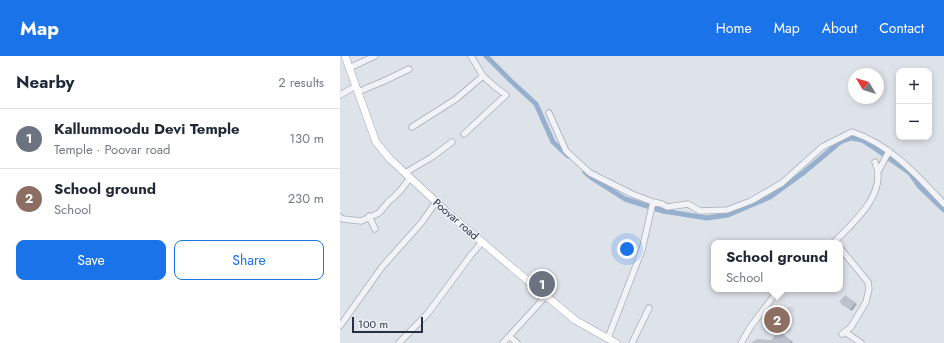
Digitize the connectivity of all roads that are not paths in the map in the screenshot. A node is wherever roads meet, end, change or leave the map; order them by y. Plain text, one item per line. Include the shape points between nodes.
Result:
1 (345, 56) edge
2 (375, 56) edge
3 (471, 56) edge
4 (349, 68) junction
5 (409, 69) dead end
6 (483, 76) junction
7 (357, 89) junction
8 (340, 95) edge
9 (549, 113) dead end
10 (412, 127) dead end
11 (464, 134) dead end
12 (452, 142) dead end
13 (889, 151) junction
14 (876, 162) dead end
15 (879, 170) junction
16 (408, 176) junction
17 (436, 202) junction
18 (944, 204) edge
19 (653, 205) junction
20 (369, 216) junction
21 (340, 217) edge
22 (375, 229) dead end
23 (837, 240) edge
24 (482, 242) junction
25 (843, 252) edge
26 (778, 292) edge
27 (546, 296) junction
28 (649, 308) dead end
29 (340, 326) edge
30 (508, 336) junction
31 (608, 338) junction
32 (399, 343) edge
33 (503, 343) edge
34 (517, 343) edge
35 (616, 343) edge
36 (632, 343) edge
37 (741, 343) edge
38 (861, 343) edge

1 - 4 main road, Poovar road
2 - 4 street
3 - 6 street
4 - 7 main road, Poovar road
5 - 7 street via 382,82
6 - 10 street via 456,99
6 - 11 street via 506,95
7 - 8 street
7 - 16 main road, Poovar road via 376,142
9 - 19 street via 566,151 590,173
12 - 16 street
13 - 15 street
13 - 18 street via 913,171
13 - 19 street via 852,132 822,147 782,183 751,201 727,210 700,211 688,204 667,207
14 - 15 street
15 - 23 street via 874,195
16 - 17 main road, Poovar road
16 - 20 street via 400,191 379,212
17 - 24 main road, Poovar road
17 - 29 street via 422,222 382,267
19 - 31 street via 642,250
20 - 21 street via 361,221
20 - 22 street
24 - 27 main road, Poovar road
24 - 32 street via 428,312
25 - 38 street via 868,282 866,302 851,327 844,333
26 - 37 street
27 - 30 street
27 - 31 main road, Poovar road via 575,320
28 - 36 street
30 - 33 street
30 - 34 street
31 - 35 main road, Poovar road

